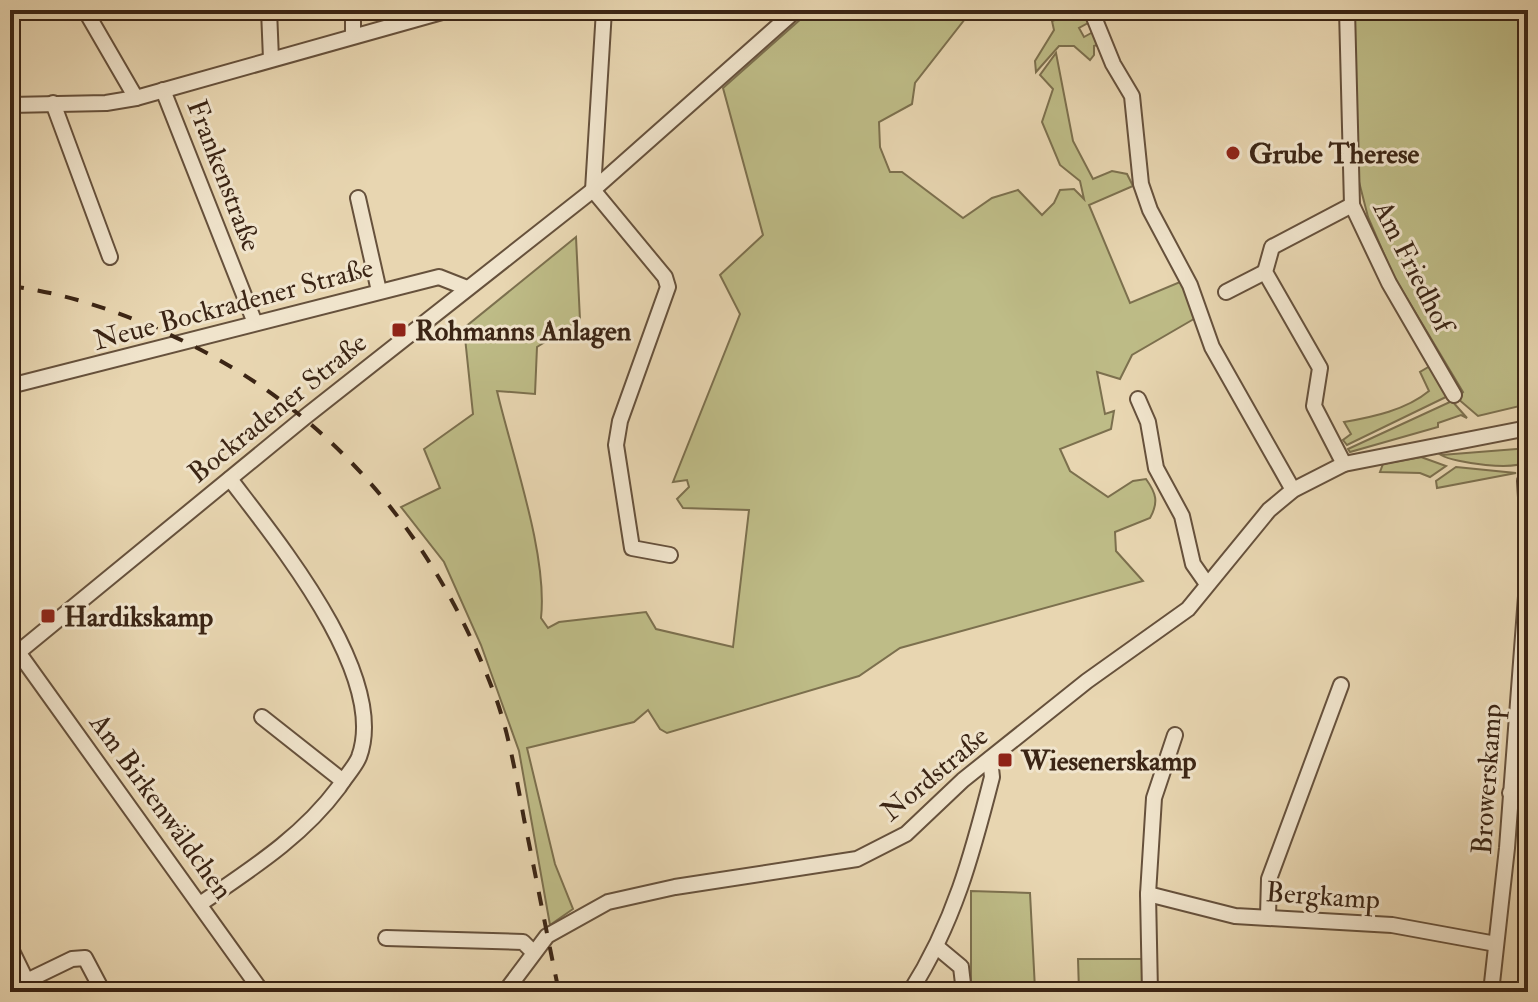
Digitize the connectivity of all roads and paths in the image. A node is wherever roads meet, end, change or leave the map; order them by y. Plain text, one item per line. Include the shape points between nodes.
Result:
1 (85, 10) edge
2 (269, 10) edge
3 (353, 10) edge
4 (449, 10) edge
5 (604, 10) edge
6 (796, 10) edge
7 (1091, 10) edge
8 (1347, 10) edge
9 (353, 35) junction
10 (271, 59) junction
11 (163, 90) junction
12 (136, 98) junction
13 (53, 103) junction
14 (10, 105) edge
15 (593, 190) junction
16 (358, 198) dead end
17 (1352, 205) junction
18 (110, 257) dead end
19 (1265, 272) junction
20 (467, 288) junction
21 (379, 291) junction
22 (1226, 292) dead end
23 (255, 323) junction
24 (10, 386) edge
25 (1454, 395) dead end
26 (1138, 399) dead end
27 (1528, 428) edge
28 (1344, 464) junction
29 (230, 479) junction
30 (1525, 481) dead end
31 (1293, 490) junction
32 (1528, 529) edge
33 (670, 555) dead end
34 (1528, 570) edge
35 (1207, 584) junction
36 (14, 655) edge
37 (1341, 685) dead end
38 (262, 717) dead end
39 (1175, 735) dead end
40 (990, 759) junction
41 (343, 781) junction
42 (1510, 793) junction
43 (1528, 794) edge
44 (1148, 894) junction
45 (200, 904) junction
46 (1268, 916) junction
47 (386, 938) dead end
48 (1496, 944) junction
49 (10, 947) edge
50 (937, 947) junction
51 (533, 952) junction
52 (30, 987) edge
53 (10, 989) edge
54 (103, 992) edge
55 (262, 992) edge
56 (505, 992) edge
57 (910, 992) edge
58 (964, 992) edge
59 (1150, 992) edge
60 (1491, 992) edge

1 - 12 street
2 - 10 street
3 - 9 street
4 - 9 street
5 - 15 street
6 - 15 street, Bockradener Straße
7 - 31 street via 1132,96 1138,168 1150,210 1190,285 1212,347
8 - 17 street, Am Friedhof
9 - 10 street
10 - 11 street
11 - 12 street
11 - 23 street, Frankenstraße
12 - 13 street
13 - 14 street
13 - 18 street
15 - 20 street, Bockradener Straße
15 - 33 street via 668,287 616,445 632,548
16 - 21 street
17 - 19 street via 1272,247
17 - 25 street, Am Friedhof via 1389,283
19 - 22 street
19 - 28 street via 1320,368 1314,406
20 - 21 street, Neue Bockradener Straße via 439,277
20 - 29 street, Bockradener Straße
21 - 23 street, Neue Bockradener Straße
23 - 24 street, Neue Bockradener Straße
26 - 35 street via 1156,468 1182,516 1193,564
27 - 28 street, Nordstraße
28 - 31 street, Nordstraße
29 - 36 street, Bockradener Straße
29 - 41 street via 307,581 343,648 367,728 358,760
30 - 32 street
31 - 35 street, Nordstraße via 1269,510
34 - 42 street, Browerskamp
35 - 40 street, Nordstraße via 1170,624 1087,681
36 - 45 street, Am Birkenwäldchen
37 - 46 street via 1269,879
38 - 41 street
39 - 44 street via 1154,798
40 - 50 street via 992,777 963,886
40 - 51 street, Nordstraße via 906,834 869,854 608,902 547,936
41 - 45 street via 316,817 282,847
42 - 43 street
42 - 48 street, Browerskamp
44 - 46 street, Bergkamp via 1235,916
44 - 59 street
45 - 55 street, Am Birkenwäldchen
46 - 48 street, Bergkamp via 1392,925
47 - 51 street via 523,942
48 - 60 street, Browerskamp
49 - 52 street
50 - 57 street
50 - 58 street via 961,967
51 - 56 street, Nordstraße
52 - 53 street
52 - 54 street via 72,959 85,958

